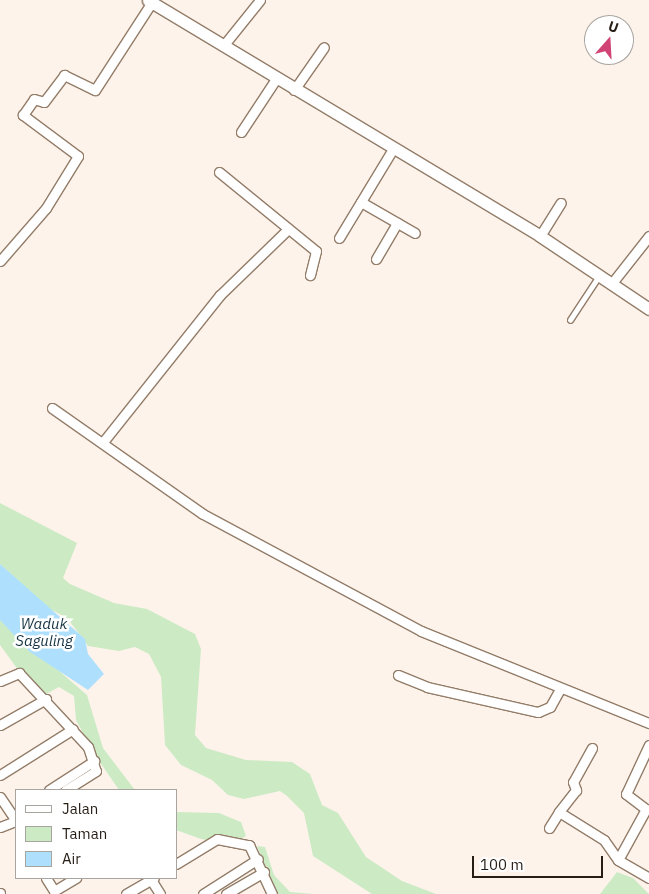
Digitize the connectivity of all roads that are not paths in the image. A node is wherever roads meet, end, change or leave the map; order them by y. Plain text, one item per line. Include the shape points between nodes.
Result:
1 (260, 0) edge
2 (150, 1) edge
3 (223, 46) junction
4 (324, 47) dead end
5 (276, 79) junction
6 (294, 90) junction
7 (241, 132) dead end
8 (393, 149) junction
9 (219, 172) dead end
10 (361, 202) junction
11 (561, 203) dead end
12 (397, 223) junction
13 (288, 229) junction
14 (415, 233) dead end
15 (540, 236) junction
16 (649, 236) edge
17 (339, 238) dead end
18 (376, 259) dead end
19 (0, 261) edge
20 (600, 274) junction
21 (310, 275) dead end
22 (612, 283) junction
23 (649, 309) edge
24 (570, 320) dead end
25 (52, 408) dead end
26 (103, 442) junction
27 (398, 676) dead end
28 (0, 681) edge
29 (560, 688) junction
30 (46, 698) junction
31 (649, 723) edge
32 (0, 725) edge
33 (74, 729) junction
34 (649, 745) edge
35 (592, 748) dead end
36 (94, 761) junction
37 (0, 775) edge
38 (51, 789) edge
39 (68, 789) edge
40 (0, 797) edge
41 (559, 812) junction
42 (14, 818) edge
43 (0, 828) edge
44 (549, 828) dead end
45 (258, 859) junction
46 (618, 860) junction
47 (178, 863) edge
48 (264, 872) junction
49 (649, 878) edge
50 (47, 879) edge
51 (74, 879) edge
52 (150, 879) edge
53 (152, 879) edge
54 (55, 892) edge
55 (126, 894) edge
56 (160, 894) edge
57 (203, 894) edge
58 (226, 894) edge
59 (272, 894) edge

1 - 3 street
2 - 3 street
2 - 19 street via 94,90 64,75 44,102 34,99 22,115 78,156 42,213
3 - 5 street
4 - 6 street
5 - 6 street
5 - 7 street
6 - 8 street
8 - 10 street
8 - 15 street
9 - 13 street
10 - 12 street
10 - 17 street
11 - 15 street
12 - 14 street
12 - 18 street
13 - 21 street via 316,251
13 - 26 street via 220,294
15 - 20 street
16 - 22 street
20 - 22 street
20 - 24 lane
22 - 23 street
25 - 26 street
26 - 29 street via 203,514 421,631
27 - 29 street via 427,687 538,712 550,707
28 - 30 street via 19,673
29 - 31 street
30 - 32 street
30 - 33 street
33 - 36 street
33 - 37 street
34 - 46 street via 626,794 646,810
35 - 41 street via 573,782 575,791
36 - 38 street
36 - 39 street via 95,772
40 - 42 street
41 - 44 street
41 - 46 street via 604,840
42 - 43 street
45 - 47 street via 251,846 221,838
45 - 48 street
45 - 57 street
46 - 49 street
48 - 58 street
48 - 59 street
50 - 54 street
51 - 54 street
52 - 55 street
53 - 56 street

